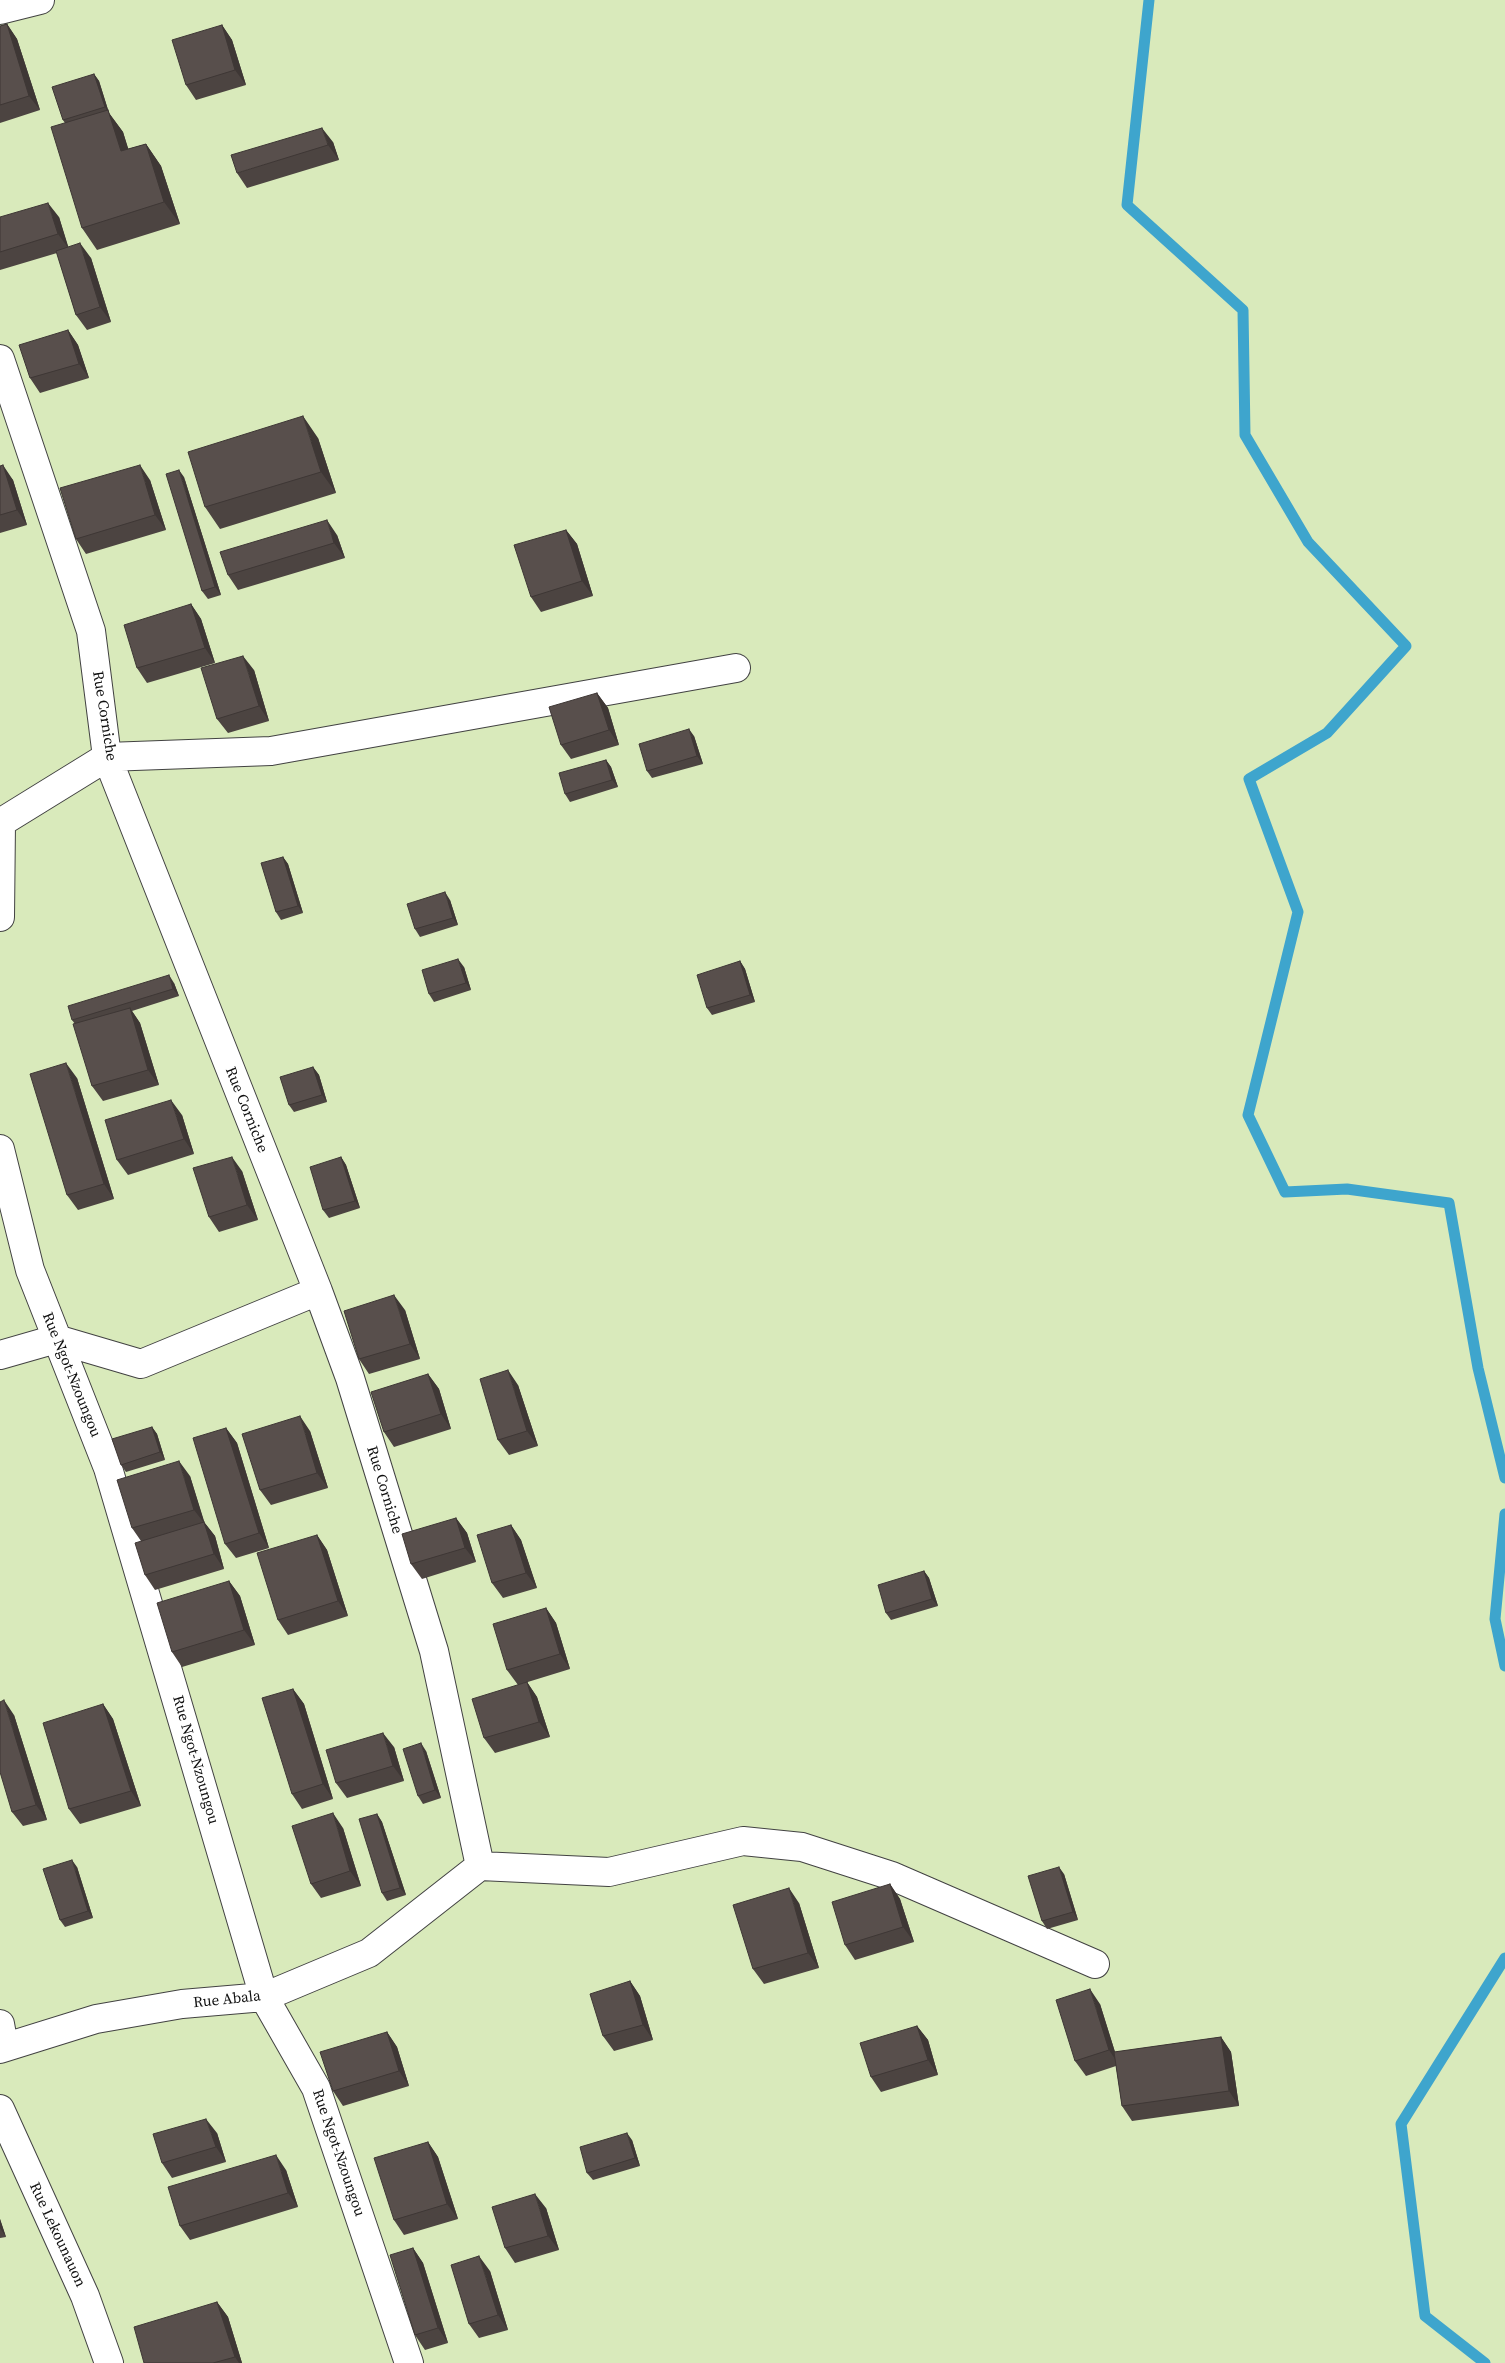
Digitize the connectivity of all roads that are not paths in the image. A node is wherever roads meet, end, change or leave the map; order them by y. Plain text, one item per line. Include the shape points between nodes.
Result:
1 (40, 0) edge
2 (0, 10) edge
3 (0, 359) edge
4 (736, 668) dead end
5 (107, 757) junction
6 (0, 823) edge
7 (0, 917) edge
8 (0, 1149) edge
9 (318, 1291) junction
10 (56, 1339) junction
11 (0, 1356) edge
12 (480, 1866) junction
13 (1095, 1964) dead end
14 (264, 1997) junction
15 (0, 2024) edge
16 (0, 2037) edge
17 (0, 2049) edge
18 (0, 2109) edge
19 (109, 2363) edge
20 (409, 2363) edge

1 - 2 street
3 - 5 street, Rue Corniche via 91,631
4 - 5 street via 271,751
5 - 6 street
5 - 9 street, Rue Corniche
6 - 7 street
8 - 10 street, Rue Ngot-Nzoungou via 30,1270
9 - 10 street via 141,1364
9 - 12 street, Rue Corniche via 350,1378 434,1651
10 - 11 street
10 - 14 street, Rue Ngot-Nzoungou via 108,1468
12 - 13 street via 609,1872 743,1841 802,1848 892,1876
12 - 14 street, Rue Abala via 369,1953
14 - 17 street, Rue Abala via 182,2004 96,2019
14 - 20 street, Rue Ngot-Nzoungou via 316,2088
15 - 16 street
18 - 19 street, Rue Lekounauon via 85,2296

